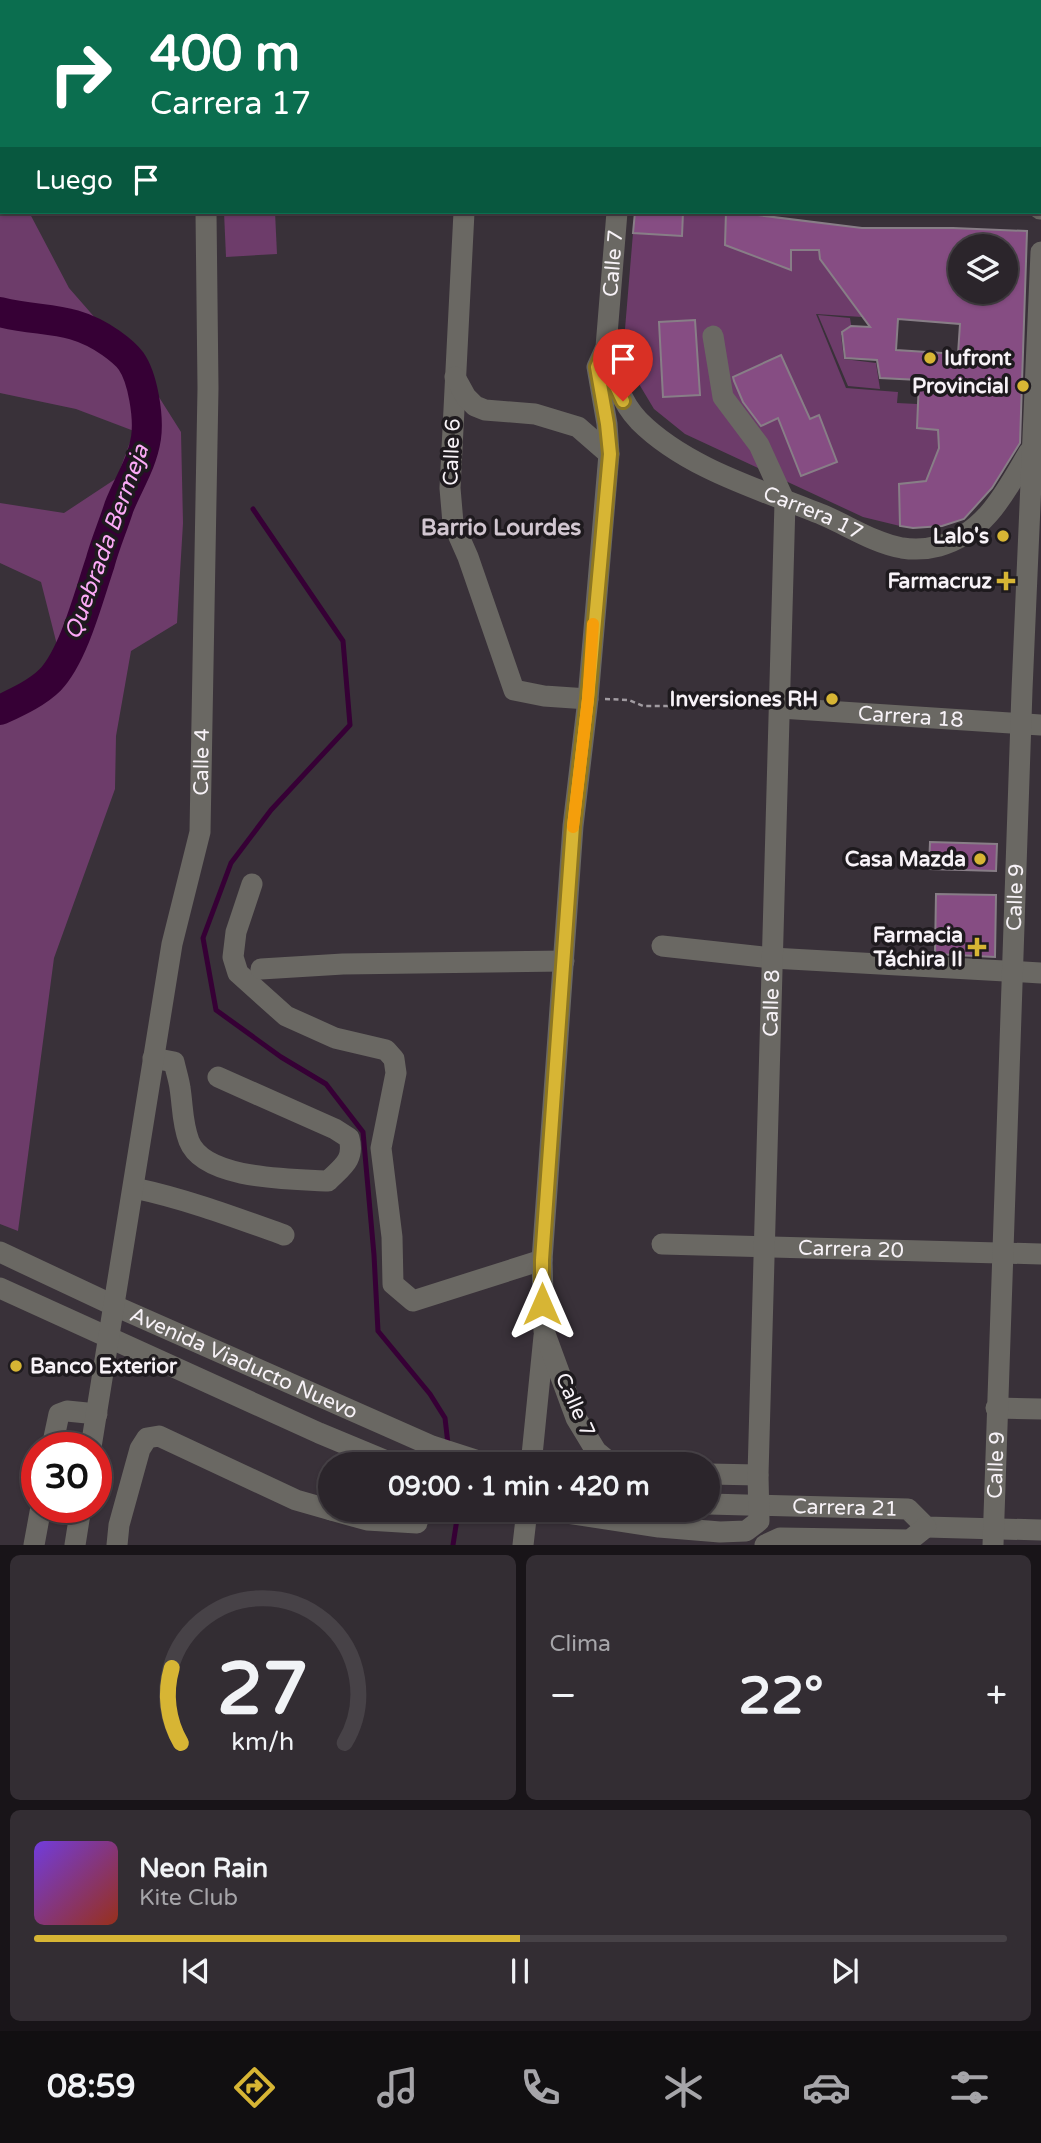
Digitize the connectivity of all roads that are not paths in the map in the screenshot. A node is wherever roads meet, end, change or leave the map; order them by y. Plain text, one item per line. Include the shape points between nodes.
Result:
1 (206, 214) edge
2 (464, 214) edge
3 (617, 214) edge
4 (1041, 252) edge
5 (713, 336) dead end
6 (606, 347) junction
7 (455, 377) junction
8 (1036, 448) edge
9 (610, 454) junction
10 (785, 502) junction
11 (588, 699) junction
12 (780, 708) junction
13 (1031, 724) edge
14 (253, 884) dead end
15 (662, 946) dead end
16 (772, 958) junction
17 (564, 961) junction
18 (261, 969) dead end
19 (1014, 972) junction
20 (1041, 973) edge
21 (153, 1058) junction
22 (218, 1077) dead end
23 (134, 1188) junction
24 (284, 1235) dead end
25 (662, 1244) dead end
26 (765, 1246) junction
27 (0, 1252) edge
28 (1002, 1252) junction
29 (1041, 1254) edge
30 (542, 1260) junction
31 (0, 1288) edge
32 (115, 1306) junction
33 (544, 1331) junction
34 (110, 1338) junction
35 (996, 1408) junction
36 (1041, 1409) edge
37 (97, 1414) junction
38 (55, 1432) edge
39 (94, 1432) edge
40 (364, 1452) edge
41 (451, 1452) edge
42 (532, 1452) edge
43 (597, 1452) edge
44 (720, 1474) edge
45 (758, 1475) junction
46 (720, 1504) edge
47 (759, 1505) junction
48 (318, 1506) edge
49 (400, 1522) edge
50 (526, 1522) edge
51 (626, 1522) edge
52 (38, 1523) edge
53 (78, 1523) edge
54 (417, 1523) dead end
55 (926, 1527) junction
56 (1041, 1530) edge
57 (994, 1536) edge
58 (752, 1538) edge
59 (773, 1541) edge
60 (34, 1545) edge
61 (75, 1545) edge
62 (117, 1545) edge
63 (523, 1545) edge

1 - 21 street, Calle 4 via 208,388 200,832 172,944
2 - 7 street, Calle 6
3 - 6 street, Calle 7
4 - 8 street, Calle 9
5 - 10 street via 720,391 759,445
6 - 9 street, Calle 7 via 597,367
6 - 10 street, Carrera 17 via 623,401 651,432 730,479
7 - 9 street via 475,406 535,414 579,428
7 - 11 street, Calle 6 via 453,523 513,690
8 - 10 street, Carrera 17 via 986,519 962,537 940,545 903,548
8 - 13 street, Calle 9
9 - 11 street, Calle 7
10 - 12 street, Calle 8
11 - 17 street, Calle 7
12 - 13 street, Carrera 18
12 - 16 street, Calle 8
13 - 19 street, Calle 9
14 - 30 street via 236,932 233,957 238,973 286,1016 335,1038 386,1050 394,1059 396,1073 381,1148 393,1284 413,1301
15 - 16 street
16 - 19 street
16 - 26 street, Calle 8
17 - 18 street
17 - 30 street, Calle 7
19 - 20 street
19 - 28 street, Calle 9
21 - 22 street via 174,1062 190,1146 217,1168 261,1177 327,1181 350,1157 349,1138 335,1129
21 - 23 street, Calle 4
23 - 24 street via 172,1196
23 - 32 street, Calle 4
25 - 26 street, Carrera 20
26 - 28 street, Carrera 20
26 - 45 street, Calle 8
27 - 32 street, Avenida Viaducto Nuevo
28 - 29 street, Carrera 20
28 - 35 street, Calle 9
30 - 33 street, Calle 7
31 - 34 street, Avenida Viaducto Nuevo
32 - 34 street, Calle 4
32 - 41 street, Avenida Viaducto Nuevo
33 - 42 street
33 - 43 street, Calle 7 via 576,1418
34 - 37 street, Calle 4
34 - 40 street, Avenida Viaducto Nuevo
35 - 36 street
35 - 57 street, Calle 9
37 - 38 street via 59,1414
37 - 39 street, Calle 4
44 - 45 street
45 - 47 street, Calle 8
46 - 47 street
47 - 55 street, Carrera 21 via 908,1509
47 - 58 street
48 - 62 street via 159,1436 147,1438 140,1448
49 - 54 street
50 - 63 street
51 - 58 street
52 - 60 street
53 - 61 street
55 - 57 street, Carrera 21
55 - 59 street, Carrera 21 via 910,1540
56 - 57 street, Carrera 21

